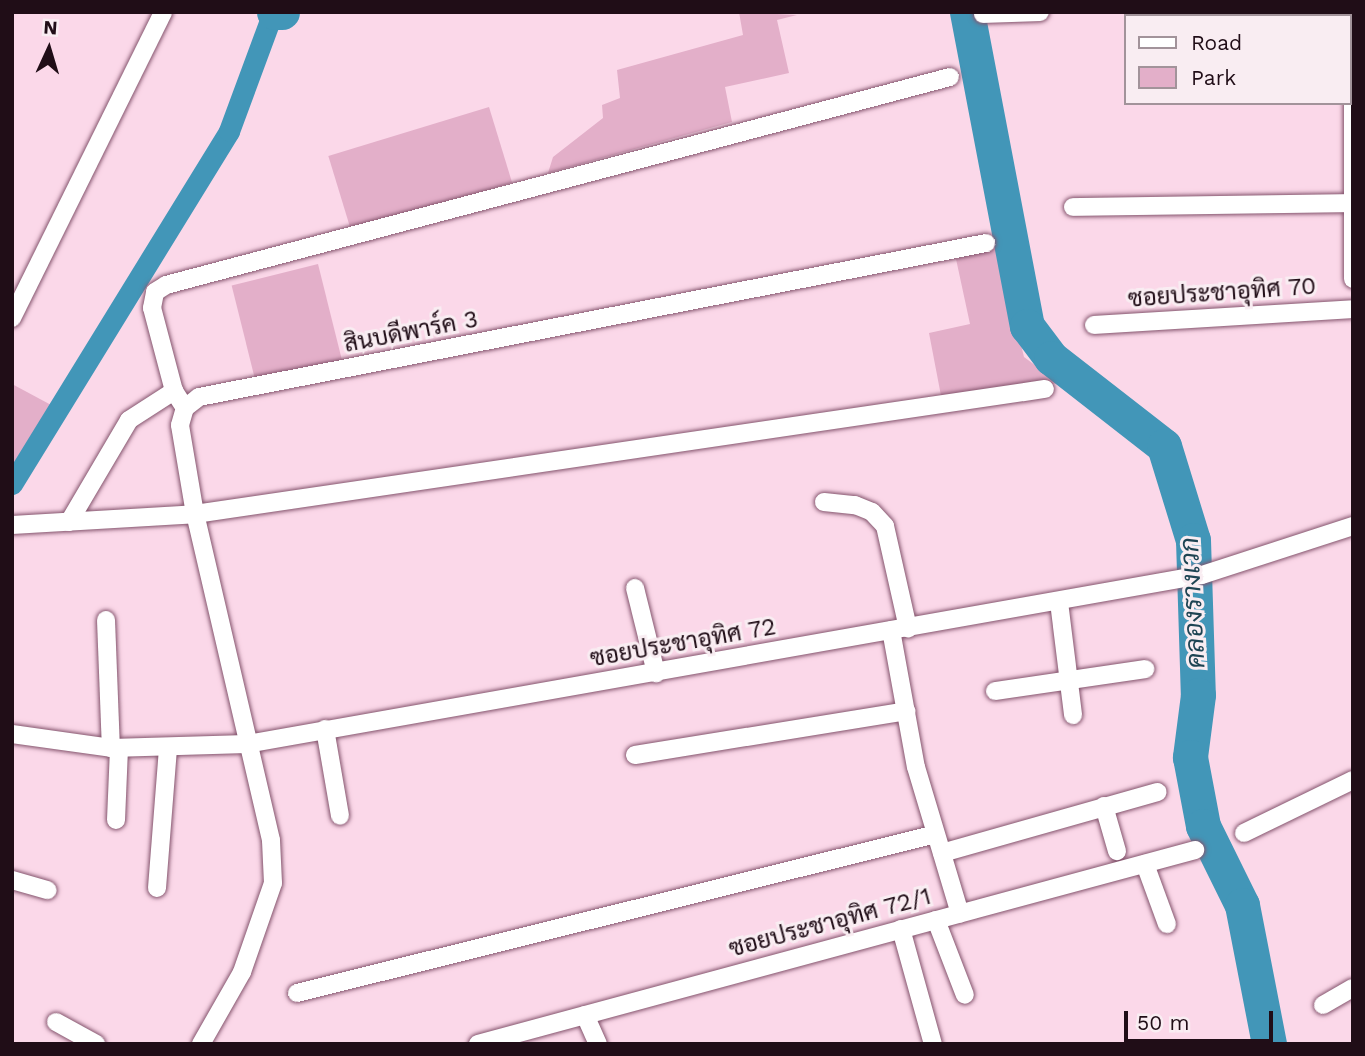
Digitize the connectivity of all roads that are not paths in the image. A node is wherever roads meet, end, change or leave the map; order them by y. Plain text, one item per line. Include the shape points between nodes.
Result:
1 (163, 12) edge
2 (1040, 12) edge
3 (983, 14) dead end
4 (1353, 68) edge
5 (950, 77) dead end
6 (1349, 203) junction
7 (1073, 207) dead end
8 (986, 243) dead end
9 (1353, 279) edge
10 (1353, 309) edge
11 (12, 318) edge
12 (1094, 325) dead end
13 (1045, 389) dead end
14 (174, 391) junction
15 (186, 408) junction
16 (824, 502) dead end
17 (195, 514) junction
18 (69, 522) junction
19 (12, 525) edge
20 (1353, 526) edge
21 (635, 588) dead end
22 (1059, 602) junction
23 (106, 620) dead end
24 (899, 629) junction
25 (1145, 669) dead end
26 (656, 673) junction
27 (1068, 680) junction
28 (995, 691) dead end
29 (906, 711) junction
30 (1073, 715) dead end
31 (325, 729) junction
32 (12, 734) edge
33 (247, 744) junction
34 (168, 747) junction
35 (115, 748) junction
36 (635, 755) dead end
37 (1353, 780) edge
38 (1157, 792) dead end
39 (1104, 806) junction
40 (341, 816) dead end
41 (116, 820) dead end
42 (1244, 833) dead end
43 (936, 834) junction
44 (1195, 850) dead end
45 (1117, 851) dead end
46 (942, 853) junction
47 (1145, 864) junction
48 (12, 880) edge
49 (157, 888) dead end
50 (48, 891) dead end
51 (960, 914) junction
52 (936, 920) junction
53 (1167, 924) dead end
54 (901, 929) junction
55 (1353, 988) edge
56 (297, 993) dead end
57 (965, 995) dead end
58 (1323, 1005) dead end
59 (585, 1015) junction
60 (56, 1022) dead end
61 (96, 1044) edge
62 (201, 1044) edge
63 (478, 1044) edge
64 (598, 1044) edge
65 (933, 1044) edge

1 - 11 street
2 - 3 street
4 - 6 street
5 - 14 street via 166,285 155,292 152,308
6 - 7 street
6 - 9 street
8 - 15 street, สินบดีพาร์ค 3 via 199,397
10 - 12 street, ซอยประชาอุทิศ 70
13 - 17 street
14 - 15 street
14 - 18 street via 129,420
15 - 17 street via 180,425
16 - 24 street via 855,505 872,512 885,526
17 - 18 street
17 - 33 street
18 - 19 street
20 - 22 street, ซอยประชาอุทิศ 72 via 1266,550 1202,575
21 - 26 street
22 - 24 street, ซอยประชาอุทิศ 72
22 - 27 street
23 - 35 street
24 - 26 street, ซอยประชาอุทิศ 72
24 - 29 street
25 - 27 street
26 - 31 street, ซอยประชาอุทิศ 72
27 - 28 street
27 - 30 street
29 - 36 street
29 - 43 street
31 - 33 street, ซอยประชาอุทิศ 72
31 - 40 street
32 - 35 street, ซอยประชาอุทิศ 72
33 - 34 street, ซอยประชาอุทิศ 72
33 - 62 street via 271,840 273,883 242,972
34 - 35 street, ซอยประชาอุทิศ 72
34 - 49 street
35 - 41 street
37 - 42 street
38 - 39 street
39 - 45 street
39 - 46 street
43 - 46 street
43 - 56 street
44 - 47 street, ซอยประชาอุทิศ 72/1
46 - 51 street
47 - 51 street, ซอยประชาอุทิศ 72/1
47 - 53 street
48 - 50 street
51 - 52 street, ซอยประชาอุทิศ 72/1
52 - 54 street, ซอยประชาอุทิศ 72/1
52 - 57 street
54 - 59 street, ซอยประชาอุทิศ 72/1
54 - 65 street
55 - 58 street
59 - 63 street, ซอยประชาอุทิศ 72/1
59 - 64 street
60 - 61 street

